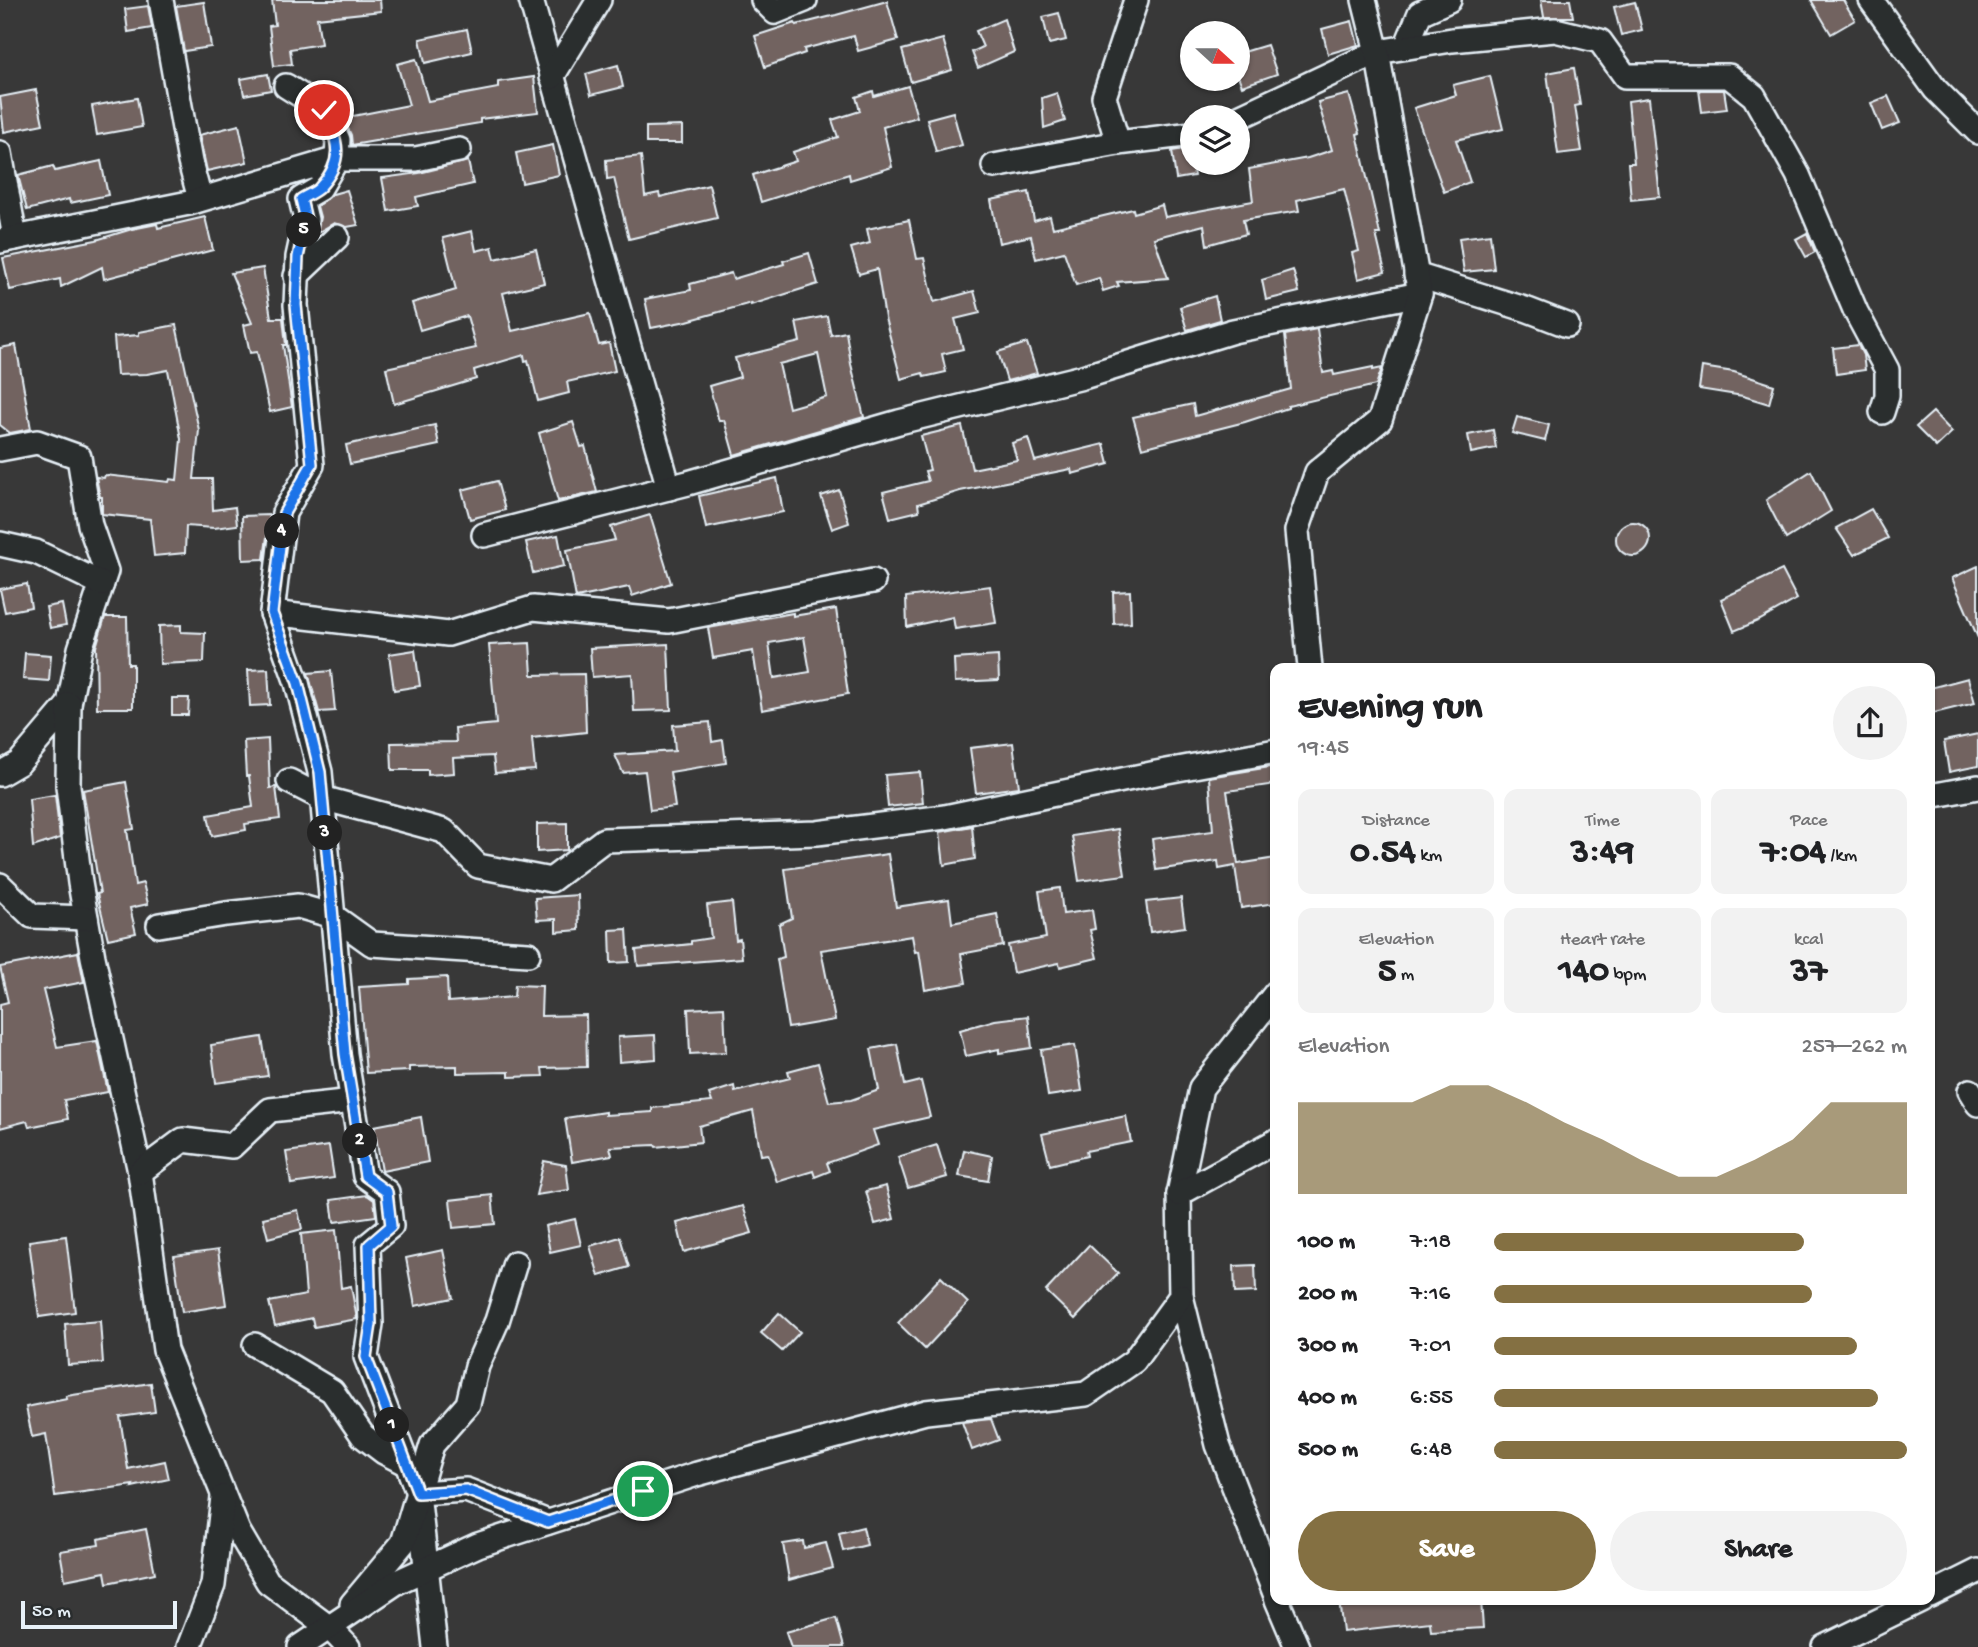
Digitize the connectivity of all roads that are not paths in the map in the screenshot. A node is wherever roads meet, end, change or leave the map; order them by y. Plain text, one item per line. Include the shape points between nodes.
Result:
1 (161, 0) edge
2 (531, 0) edge
3 (599, 0) edge
4 (763, 0) edge
5 (805, 0) edge
6 (1136, 0) edge
7 (1364, 0) edge
8 (1449, 0) edge
9 (1871, 0) edge
10 (1406, 47) junction
11 (1377, 52) junction
12 (552, 77) junction
13 (286, 86) dead end
14 (1250, 112) edge
15 (1978, 132) edge
16 (1180, 135) edge
17 (1118, 143) junction
18 (459, 150) dead end
19 (0, 153) edge
20 (337, 159) junction
21 (994, 166) dead end
22 (200, 199) junction
23 (337, 237) dead end
24 (8, 239) edge
25 (296, 276) junction
26 (1418, 285) junction
27 (1567, 325) dead end
28 (1882, 412) dead end
29 (0, 449) edge
30 (669, 488) junction
31 (484, 535) dead end
32 (0, 544) edge
33 (873, 581) dead end
34 (102, 584) junction
35 (272, 613) junction
36 (1310, 663) edge
37 (69, 704) junction
38 (1270, 752) edge
39 (0, 774) edge
40 (289, 781) dead end
41 (1978, 787) edge
42 (1935, 795) edge
43 (322, 798) junction
44 (0, 885) edge
45 (333, 916) junction
46 (86, 918) junction
47 (159, 925) dead end
48 (528, 954) dead end
49 (1270, 1001) edge
50 (353, 1101) junction
51 (1270, 1144) edge
52 (140, 1172) junction
53 (1179, 1194) junction
54 (515, 1263) dead end
55 (1181, 1296) junction
56 (255, 1345) dead end
57 (407, 1464) junction
58 (418, 1493) junction
59 (223, 1494) junction
60 (548, 1522) junction
61 (426, 1569) junction
62 (1978, 1571) edge
63 (1270, 1580) edge
64 (1935, 1592) edge
65 (1280, 1605) edge
66 (1910, 1605) edge
67 (333, 1638) edge
68 (189, 1647) edge
69 (300, 1647) edge
70 (348, 1647) edge
71 (435, 1647) edge
72 (1297, 1647) edge
73 (1825, 1647) edge

1 - 22 street
2 - 12 street
3 - 12 street
4 - 5 street via 775,12
6 - 17 street via 1104,97
7 - 11 street
8 - 10 street via 1420,13
9 - 15 street via 1934,89
10 - 11 street
10 - 28 street via 1555,30 1600,41 1626,76 1728,76 1754,96 1798,175 1856,312 1887,370
11 - 14 street
11 - 26 street
12 - 30 street
13 - 20 street via 324,110 338,141
16 - 17 street
17 - 21 street
18 - 20 street via 416,159
19 - 24 street
20 - 22 street
20 - 25 street via 320,188 301,199 306,220
22 - 24 street
23 - 25 street
25 - 35 street via 312,464 284,513
26 - 27 street via 1528,310
26 - 30 street via 1233,331 1083,377 899,422
26 - 36 street via 1380,421 1317,472 1297,531
29 - 34 street via 37,442 79,457 90,525 106,571
30 - 31 street
32 - 34 street via 36,552
33 - 35 street via 669,621 533,608 448,634
34 - 37 street via 80,649
35 - 43 street via 298,683
37 - 39 street via 19,763
37 - 46 street via 68,786
38 - 43 street via 945,817 817,833 604,840 551,880 478,866 444,831
40 - 43 street
41 - 42 street
43 - 45 street
44 - 46 street via 32,916
45 - 47 street via 298,906
45 - 48 street via 372,944
45 - 50 street
46 - 52 street
49 - 53 street via 1201,1088
50 - 52 street via 270,1110 232,1146 183,1140
50 - 57 street via 365,1176 387,1192 391,1226 369,1245 371,1324 366,1357
51 - 53 street
52 - 59 street via 165,1350
53 - 55 street
54 - 58 street via 468,1404 432,1445
55 - 60 street via 1135,1361 1086,1394 926,1412 697,1474
55 - 63 street via 1218,1445
56 - 57 street via 332,1391 363,1436
57 - 58 street
58 - 60 street via 466,1490
58 - 61 street
58 - 67 street via 403,1543
59 - 67 street via 268,1582
59 - 68 street via 213,1585
60 - 61 street via 478,1545
61 - 67 street via 397,1582
61 - 71 street
62 - 64 street
65 - 72 street
66 - 73 street
67 - 69 street
67 - 70 street

